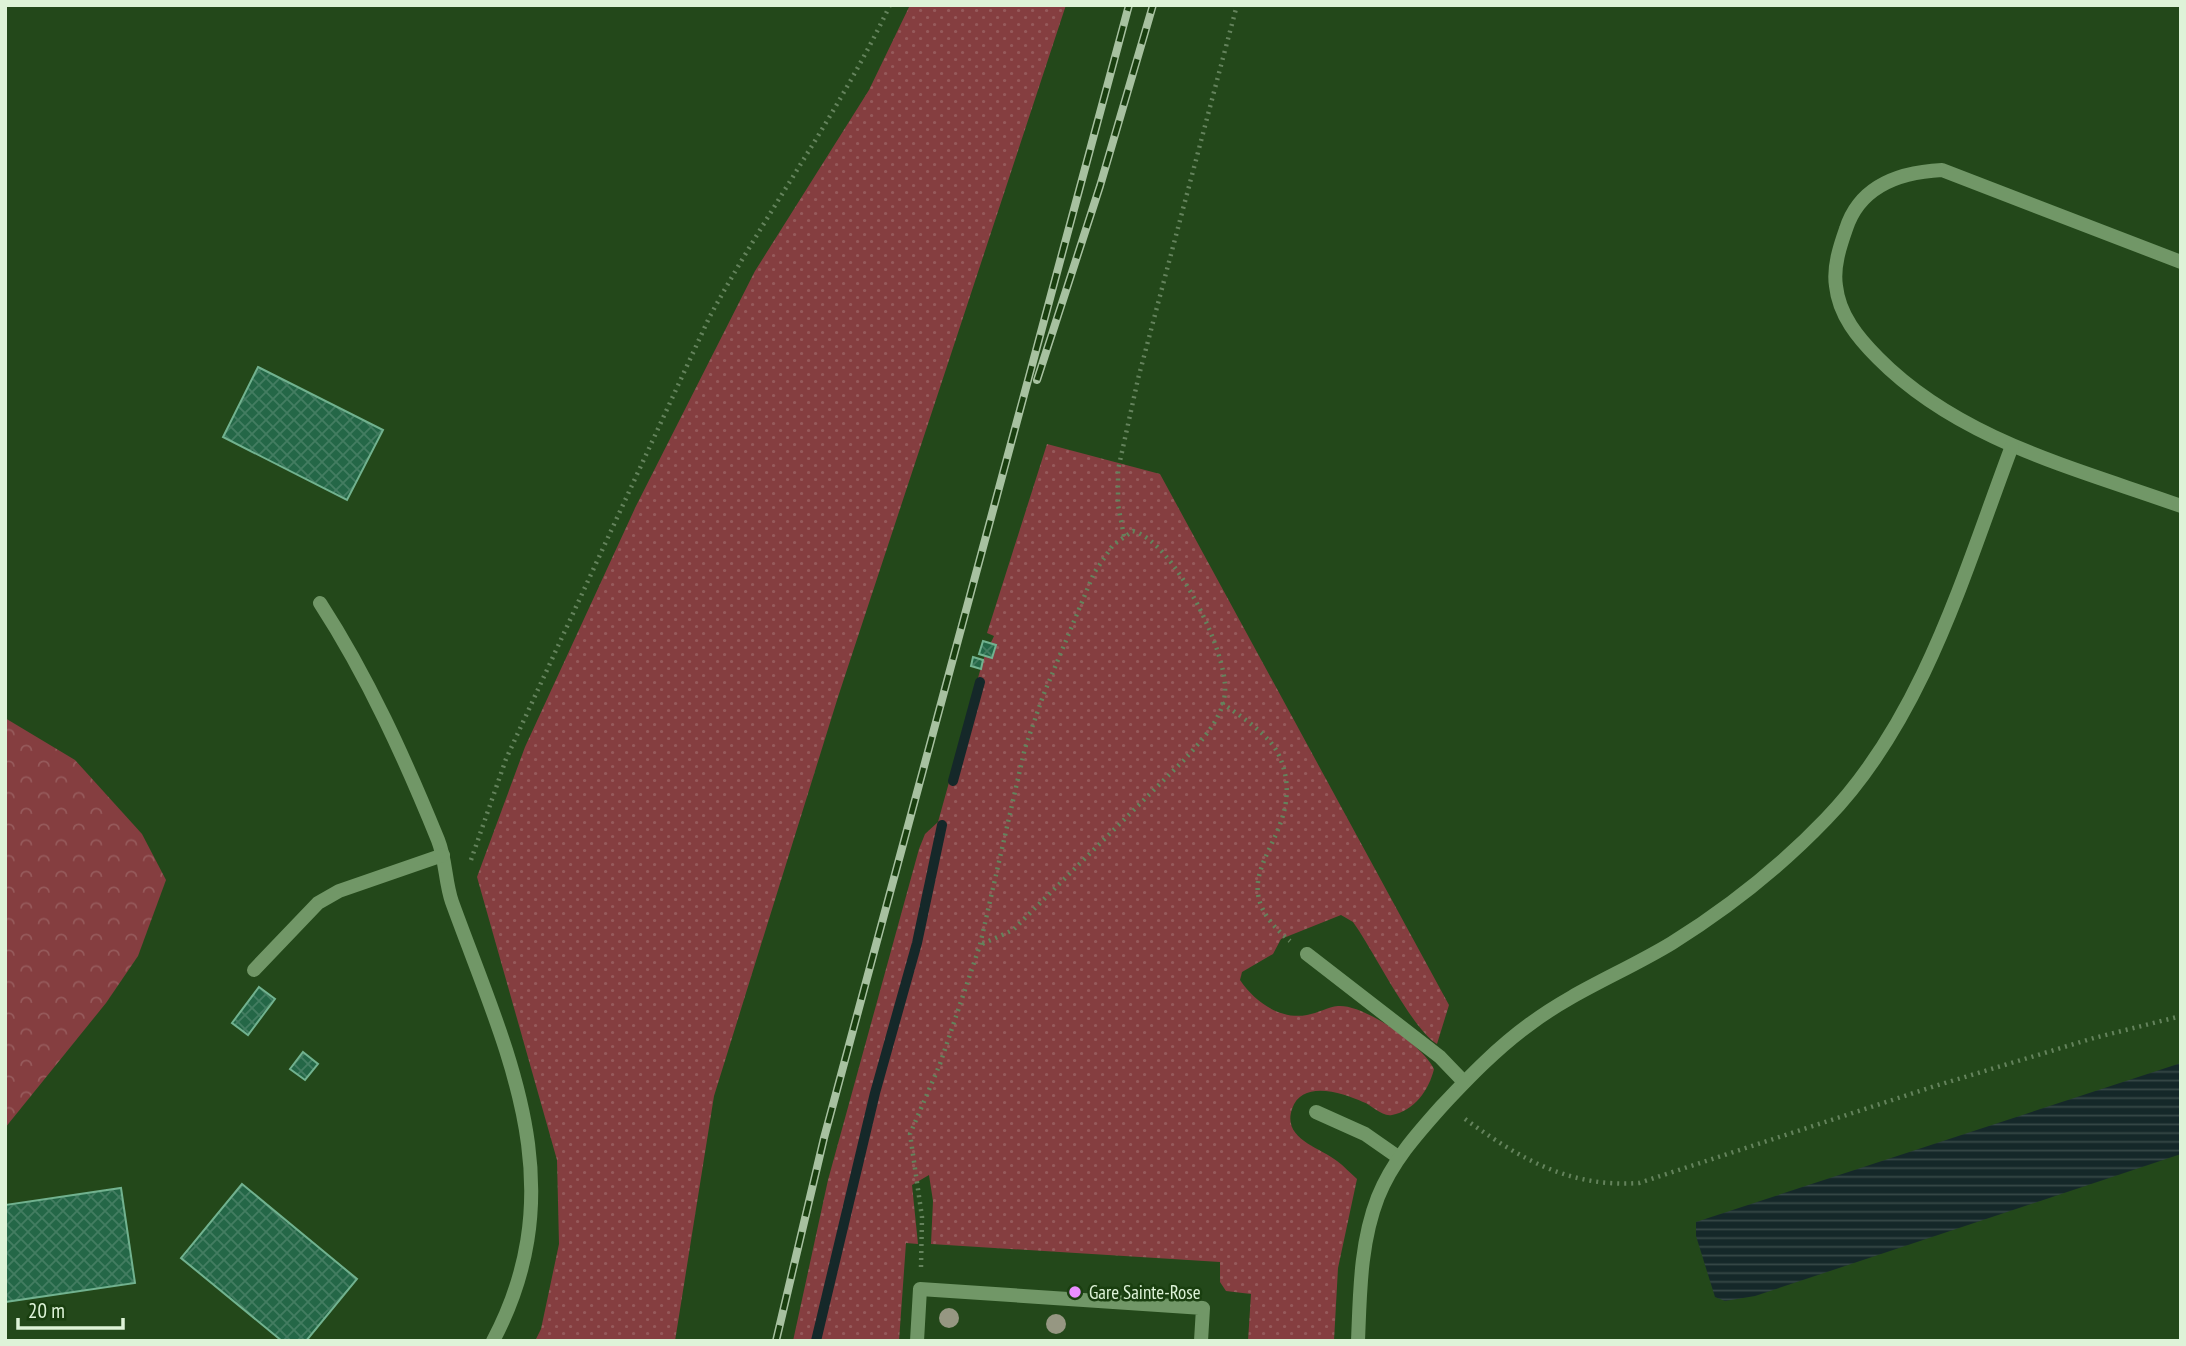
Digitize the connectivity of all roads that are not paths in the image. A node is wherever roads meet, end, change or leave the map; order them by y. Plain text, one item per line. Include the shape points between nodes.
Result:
1 (2181, 262) edge
2 (2012, 446) junction
3 (2181, 506) edge
4 (320, 603) dead end
5 (443, 855) junction
6 (1307, 954) road end
7 (254, 970) dead end
8 (1464, 1082) junction
9 (1316, 1112) dead end
10 (1398, 1157) junction
11 (493, 1341) edge
12 (917, 1341) edge
13 (1201, 1341) edge
14 (1358, 1341) edge

1 - 2 lane via 1942,170 1912,171 1889,179 1864,197 1849,221 1839,251 1836,285 1844,316 1863,343 1901,381 1951,417
2 - 3 lane
2 - 8 lane via 1920,677 1859,782 1787,857 1739,897 1671,943 1532,1022
4 - 5 lane via 356,660
5 - 7 lane via 339,891 318,903
5 - 11 lane via 451,900 514,1070 529,1143 531,1187 522,1262
6 - 8 lane via 1440,1057
8 - 10 lane
9 - 10 lane via 1365,1134
10 - 14 lane via 1366,1235
12 - 13 lane via 920,1289 1203,1308

